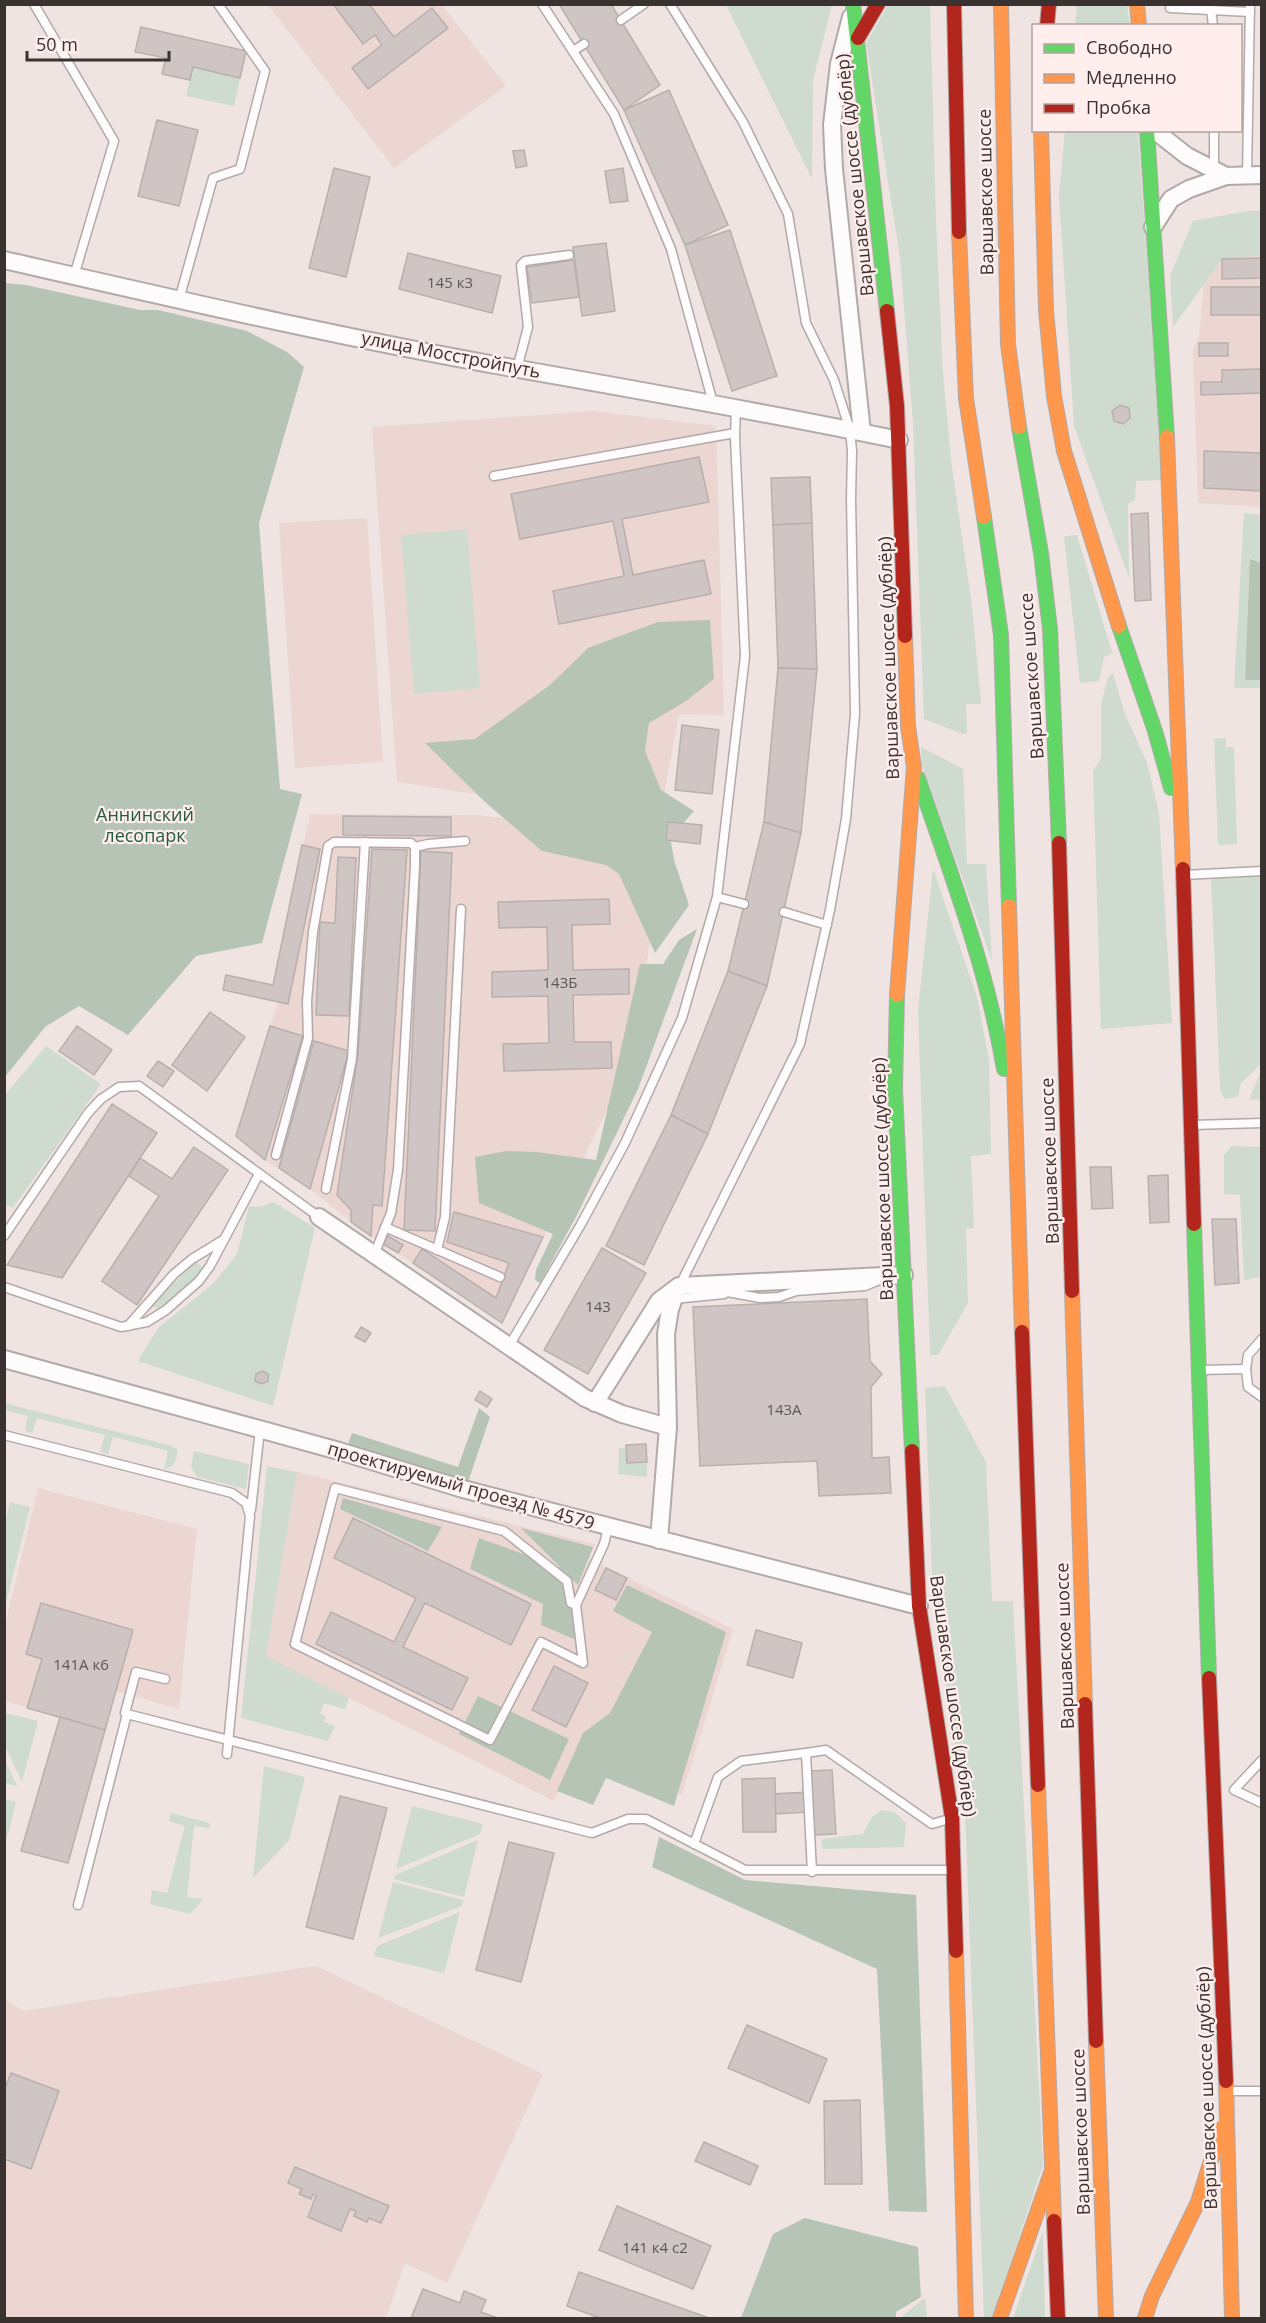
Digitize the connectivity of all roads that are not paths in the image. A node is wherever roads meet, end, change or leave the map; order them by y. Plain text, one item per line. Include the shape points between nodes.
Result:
1 (34, 4) edge
2 (218, 4) edge
3 (542, 4) edge
4 (644, 4) edge
5 (670, 4) edge
6 (878, 4) edge
7 (954, 4) edge
8 (1001, 4) edge
9 (1049, 4) edge
10 (1137, 4) edge
11 (853, 6) edge
12 (1170, 8) dead end
13 (1250, 8) edge
14 (1212, 9) junction
15 (621, 20) dead end
16 (1047, 24) edge
17 (1139, 24) edge
18 (1213, 24) edge
19 (858, 38) junction
20 (584, 44) dead end
21 (573, 51) junction
22 (1041, 132) edge
23 (1147, 132) edge
24 (1157, 132) edge
25 (1214, 132) edge
26 (1220, 172) junction
27 (1254, 175) edge
28 (1153, 227) junction
29 (569, 255) dead end
30 (4, 260) edge
31 (74, 276) junction
32 (179, 300) junction
33 (517, 369) junction
34 (713, 403) junction
35 (736, 407) junction
36 (856, 431) junction
37 (735, 433) junction
38 (899, 440) junction
39 (494, 476) dead end
40 (914, 767) junction
41 (1182, 829) junction
42 (365, 842) junction
43 (465, 842) dead end
44 (415, 847) junction
45 (1262, 871) edge
46 (1184, 874) junction
47 (717, 897) junction
48 (744, 904) dead end
49 (461, 909) dead end
50 (784, 912) dead end
51 (827, 925) junction
52 (1262, 1123) edge
53 (1192, 1125) junction
54 (1017, 1150) junction
55 (276, 1155) dead end
56 (259, 1174) junction
57 (326, 1189) dead end
58 (319, 1217) joint
59 (386, 1227) junction
60 (4, 1236) edge
61 (224, 1239) junction
62 (437, 1250) junction
63 (374, 1256) junction
64 (904, 1275) junction
65 (887, 1276) junction
66 (500, 1277) dead end
67 (4, 1287) edge
68 (734, 1293) junction
69 (671, 1295) junction
70 (128, 1326) junction
71 (1262, 1339) edge
72 (508, 1346) junction
73 (4, 1359) edge
74 (1246, 1369) junction
75 (1200, 1370) junction
76 (1262, 1397) edge
77 (596, 1403) junction
78 (668, 1427) junction
79 (260, 1429) junction
80 (4, 1435) edge
81 (250, 1516) junction
82 (608, 1528) junction
83 (659, 1540) junction
84 (576, 1605) junction
85 (919, 1606) junction
86 (165, 1679) dead end
87 (128, 1714) junction
88 (228, 1739) junction
89 (806, 1753) junction
90 (227, 1754) dead end
91 (1262, 1760) edge
92 (1234, 1790) junction
93 (1213, 1793) junction
94 (1262, 1803) edge
95 (952, 1818) junction
96 (694, 1844) junction
97 (955, 1870) junction
98 (812, 1872) junction
99 (78, 1905) dead end
100 (1226, 2091) junction
101 (1262, 2091) edge
102 (1227, 2110) junction
103 (1054, 2166) junction
104 (966, 2319) edge
105 (1000, 2319) edge
106 (1058, 2319) edge
107 (1106, 2319) edge
108 (1144, 2319) edge
109 (1232, 2319) edge

1 - 31 lane via 114,141
2 - 32 lane via 265,71 240,169 213,178
3 - 21 lane
4 - 15 lane
5 - 36 lane via 743,122 788,214 806,323
6 - 19 main road
7 - 54 main road, Варшавское шоссе via 964,376 1001,635
8 - 107 main road, Варшавское шоссе via 1008,344 1041,553 1054,690
9 - 16 main road
10 - 17 main road
11 - 19 main road, Варшавское шоссе (дублёр)
11 - 36 street via 839,64 832,125
12 - 14 lane
13 - 14 lane
13 - 27 lane
14 - 18 lane
19 - 38 main road, Варшавское шоссе (дублёр)
20 - 21 lane
21 - 34 lane via 614,114 671,249
22 - 41 main road via 1046,310 1064,451 1155,731
23 - 28 main road, Варшавское шоссе (дублёр)
24 - 26 street via 1187,156
25 - 26 lane
26 - 27 street
26 - 28 street via 1171,199
28 - 41 main road, Варшавское шоссе (дублёр) via 1170,487
29 - 33 lane via 525,261 521,265 528,327
30 - 31 street, улица Мосстройпуть
31 - 32 street, улица Мосстройпуть
32 - 33 street, улица Мосстройпуть
33 - 34 street, улица Мосстройпуть
34 - 35 street, улица Мосстройпуть
35 - 36 street, улица Мосстройпуть
35 - 37 lane
36 - 38 street, улица Мосстройпуть
36 - 51 lane via 851,499 855,714 846,819
37 - 39 lane
37 - 47 lane via 745,656
38 - 40 main road, Варшавское шоссе (дублёр) via 908,726
40 - 54 main road via 984,974 1000,1042
40 - 64 main road, Варшавское шоссе (дублёр) via 896,1015 895,1089
41 - 46 main road, Варшавское шоссе (дублёр)
42 - 44 lane via 404,841
42 - 55 lane via 334,842 328,846 313,932 308,1038
42 - 57 lane via 352,1059
43 - 44 lane
44 - 59 lane via 398,1170
45 - 46 lane
46 - 53 main road, Варшавское шоссе (дублёр)
47 - 48 lane
47 - 72 lane via 682,1018 625,1143
49 - 62 lane via 445,1217
50 - 51 lane
51 - 69 lane via 800,1044
52 - 53 lane
53 - 75 main road, Варшавское шоссе (дублёр)
54 - 103 main road, Варшавское шоссе
56 - 58 lane
56 - 60 lane via 139,1086 118,1087 88,1113
56 - 61 lane
58 - 63 street
59 - 62 lane
59 - 63 lane
61 - 70 lane via 174,1274
61 - 70 lane via 199,1281 166,1310 147,1322
62 - 66 lane
63 - 72 street
64 - 65 street
64 - 85 main road, Варшавское шоссе (дублёр)
65 - 68 lane via 865,1286 796,1291 778,1297
65 - 69 street
67 - 70 lane via 105,1322
68 - 69 lane
68 - 69 lane
69 - 77 street
69 - 78 street via 666,1334
71 - 74 lane via 1248,1355
72 - 77 street
73 - 79 street, проектируемый проезд № 4579
74 - 75 lane
74 - 76 lane via 1248,1387
75 - 93 main road, Варшавское шоссе (дублёр)
77 - 78 street
78 - 83 street
79 - 81 lane
79 - 82 street, проектируемый проезд № 4579
80 - 81 lane via 232,1493 246,1503
81 - 88 lane
82 - 83 street, проектируемый проезд № 4579
82 - 84 lane
83 - 85 street, проектируемый проезд № 4579
84 - 84 lane via 583,1663 541,1642 490,1740 295,1644 335,1488 504,1531 567,1581 571,1603
85 - 95 main road, Варшавское шоссе (дублёр)
86 - 87 lane via 136,1672 125,1713
87 - 88 lane
87 - 99 lane
88 - 90 lane
88 - 96 lane via 592,1833 640,1818
89 - 95 lane via 826,1750 932,1824
89 - 96 lane via 741,1761 718,1776
89 - 98 lane
91 - 92 lane
92 - 93 lane
92 - 94 lane
93 - 100 main road, Варшавское шоссе (дублёр)
95 - 97 main road, Варшавское шоссе (дублёр)
96 - 98 lane via 744,1870
97 - 98 lane
97 - 104 main road, Варшавское шоссе (дублёр)
100 - 101 lane
100 - 102 main road, Варшавское шоссе (дублёр)
102 - 108 main road via 1198,2202
102 - 109 main road, Варшавское шоссе (дублёр)
103 - 105 main road
103 - 106 main road, Варшавское шоссе

